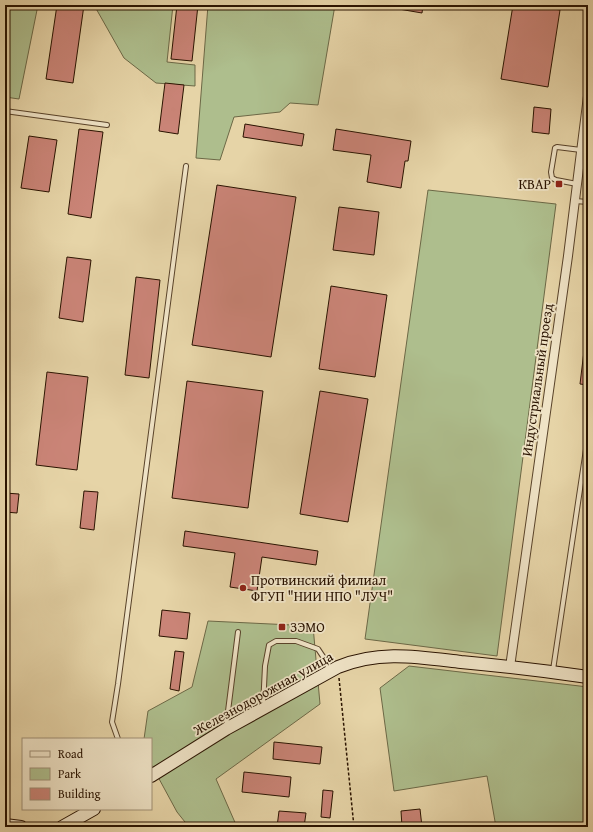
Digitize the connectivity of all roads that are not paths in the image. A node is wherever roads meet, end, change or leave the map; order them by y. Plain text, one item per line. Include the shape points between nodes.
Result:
1 (588, 96) edge
2 (5, 111) edge
3 (107, 125) dead end
4 (581, 150) junction
5 (186, 166) dead end
6 (577, 184) junction
7 (575, 201) junction
8 (588, 202) edge
9 (588, 436) edge
10 (238, 632) dead end
11 (510, 666) junction
12 (334, 669) junction
13 (552, 672) junction
14 (588, 677) edge
15 (263, 708) junction
16 (226, 729) junction
17 (118, 738) edge
18 (152, 775) edge
19 (92, 810) edge
20 (5, 825) edge
21 (21, 827) edge
22 (62, 827) edge

1 - 4 street, Индустриальный проезд
2 - 3 lane
4 - 6 street, Индустриальный проезд
4 - 6 lane via 555,148 551,172 552,178 556,180
5 - 17 lane via 112,722
6 - 7 street, Индустриальный проезд
7 - 8 lane
7 - 11 street, Индустриальный проезд
9 - 13 lane
10 - 16 lane
11 - 12 street, Железнодорожная улица via 400,656 351,661
11 - 13 street, Железнодорожная улица
12 - 15 street, Железнодорожная улица
12 - 15 lane via 318,649 296,641 276,641 268,645
13 - 14 street, Железнодорожная улица
15 - 16 street, Железнодорожная улица
16 - 18 street, Железнодорожная улица
19 - 22 street
20 - 21 street

